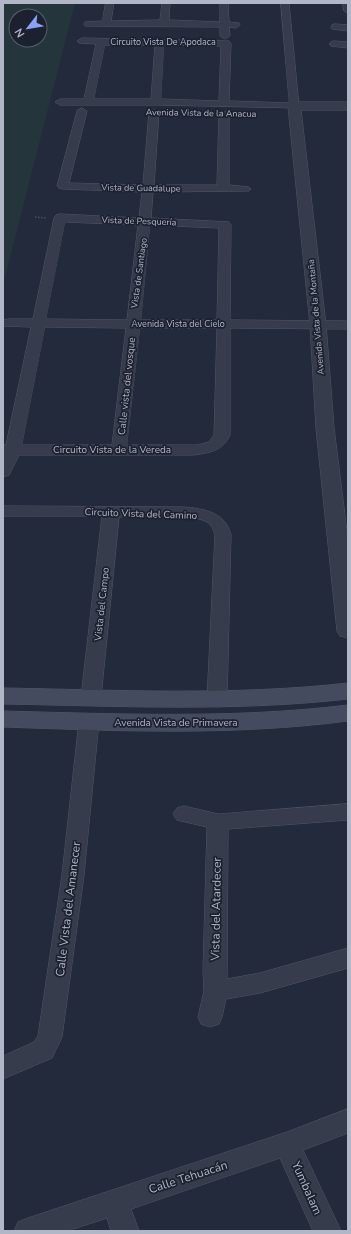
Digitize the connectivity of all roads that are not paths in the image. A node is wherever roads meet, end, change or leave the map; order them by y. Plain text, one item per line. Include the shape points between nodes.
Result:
1 (110, 3) edge
2 (166, 3) edge
3 (224, 3) edge
4 (285, 3) edge
5 (347, 3) edge
6 (348, 11) edge
7 (106, 23) junction
8 (164, 23) junction
9 (88, 24) dead end
10 (223, 24) junction
11 (236, 25) dead end
12 (335, 27) dead end
13 (348, 28) edge
14 (82, 41) dead end
15 (101, 42) junction
16 (160, 43) junction
17 (226, 43) junction
18 (237, 43) dead end
19 (334, 44) dead end
20 (348, 45) edge
21 (57, 106) dead end
22 (85, 106) junction
23 (348, 106) edge
24 (155, 107) junction
25 (224, 109) junction
26 (294, 110) junction
27 (348, 115) edge
28 (223, 188) junction
29 (149, 189) junction
30 (245, 189) dead end
31 (146, 222) junction
32 (8, 323) dead end
33 (39, 323) junction
34 (132, 324) junction
35 (223, 324) junction
36 (318, 325) junction
37 (348, 325) edge
38 (119, 448) junction
39 (8, 449) edge
40 (3, 472) edge
41 (3, 511) edge
42 (111, 511) junction
43 (348, 631) edge
44 (348, 691) edge
45 (3, 696) edge
46 (91, 697) junction
47 (217, 700) junction
48 (348, 713) edge
49 (3, 719) edge
50 (89, 721) junction
51 (348, 812) edge
52 (184, 814) dead end
53 (218, 822) junction
54 (348, 958) edge
55 (216, 991) junction
56 (210, 1017) dead end
57 (3, 1068) edge
58 (348, 1121) edge
59 (287, 1144) junction
60 (115, 1201) junction
61 (28, 1231) edge
62 (125, 1231) edge
63 (327, 1231) edge

1 - 7 street
2 - 8 street
3 - 10 street
4 - 26 street, Avenida Vista de la Montaña
5 - 6 street
7 - 8 street
7 - 9 street
8 - 10 street
10 - 11 street
10 - 17 street
12 - 13 street
14 - 15 street
15 - 16 street, Circuito Vista De Apodaca
15 - 22 street, Circuito Vista De Apodaca
16 - 17 street, Circuito Vista De Apodaca
16 - 24 street, Vista de Santiago
17 - 18 street
17 - 25 street, Circuito Vista De Apodaca
19 - 20 street
21 - 22 street, Avenida Vista de la Anacua
22 - 24 street, Avenida Vista de la Anacua
22 - 29 street, Vista de Guadalupe via 63,186
23 - 26 street, Avenida Vista de la Anacua
24 - 25 street, Avenida Vista de la Anacua
24 - 29 street, Vista de Santiago
25 - 26 street, Avenida Vista de la Anacua
25 - 28 street
26 - 27 street, Avenida Vista de la Anacua
26 - 36 street, Avenida Vista de la Montaña
28 - 29 street, Vista de Guadalupe
28 - 30 street, Vista de Guadalupe
29 - 31 street, Vista de Santiago
31 - 33 street, Vista de Pesquería via 60,218
31 - 34 street, Vista de Santiago
31 - 35 street, Vista de Pesquería via 225,221
32 - 33 street, Avenida Vista del Cielo
33 - 34 street, Avenida Vista del Cielo
33 - 39 street
34 - 35 street, Avenida Vista del Cielo
34 - 38 street, Calle vista del vosque
35 - 36 street, Avenida Vista del Cielo
35 - 38 street, Circuito Vista de la Vereda via 220,442 205,449
36 - 37 street, Avenida Vista del Cielo
36 - 43 street, Avenida Vista de la Montaña via 325,428
38 - 39 street, Circuito Vista de la Vereda
39 - 40 street
41 - 42 street, Circuito Vista del Camino
42 - 46 street, Vista del Campo
42 - 47 street, Circuito Vista del Camino via 196,513 213,518 222,526
44 - 47 main road via 290,698
45 - 46 main road
46 - 47 main road
48 - 50 main road, Avenida Vista de Primavera via 243,723
49 - 50 main road, Avenida Vista de Primavera
50 - 57 street, Calle Vista del Amanecer via 73,875 50,1037 43,1050
51 - 53 street
52 - 53 street
53 - 55 street, Vista del Atardecer
54 - 55 street via 280,978
55 - 56 street, Vista del Atardecer
58 - 59 street, Calle Tehuacán
59 - 60 street, Calle Tehuacán
59 - 63 street, Yumbalam
60 - 61 street, Calle Tehuacán
60 - 62 street

